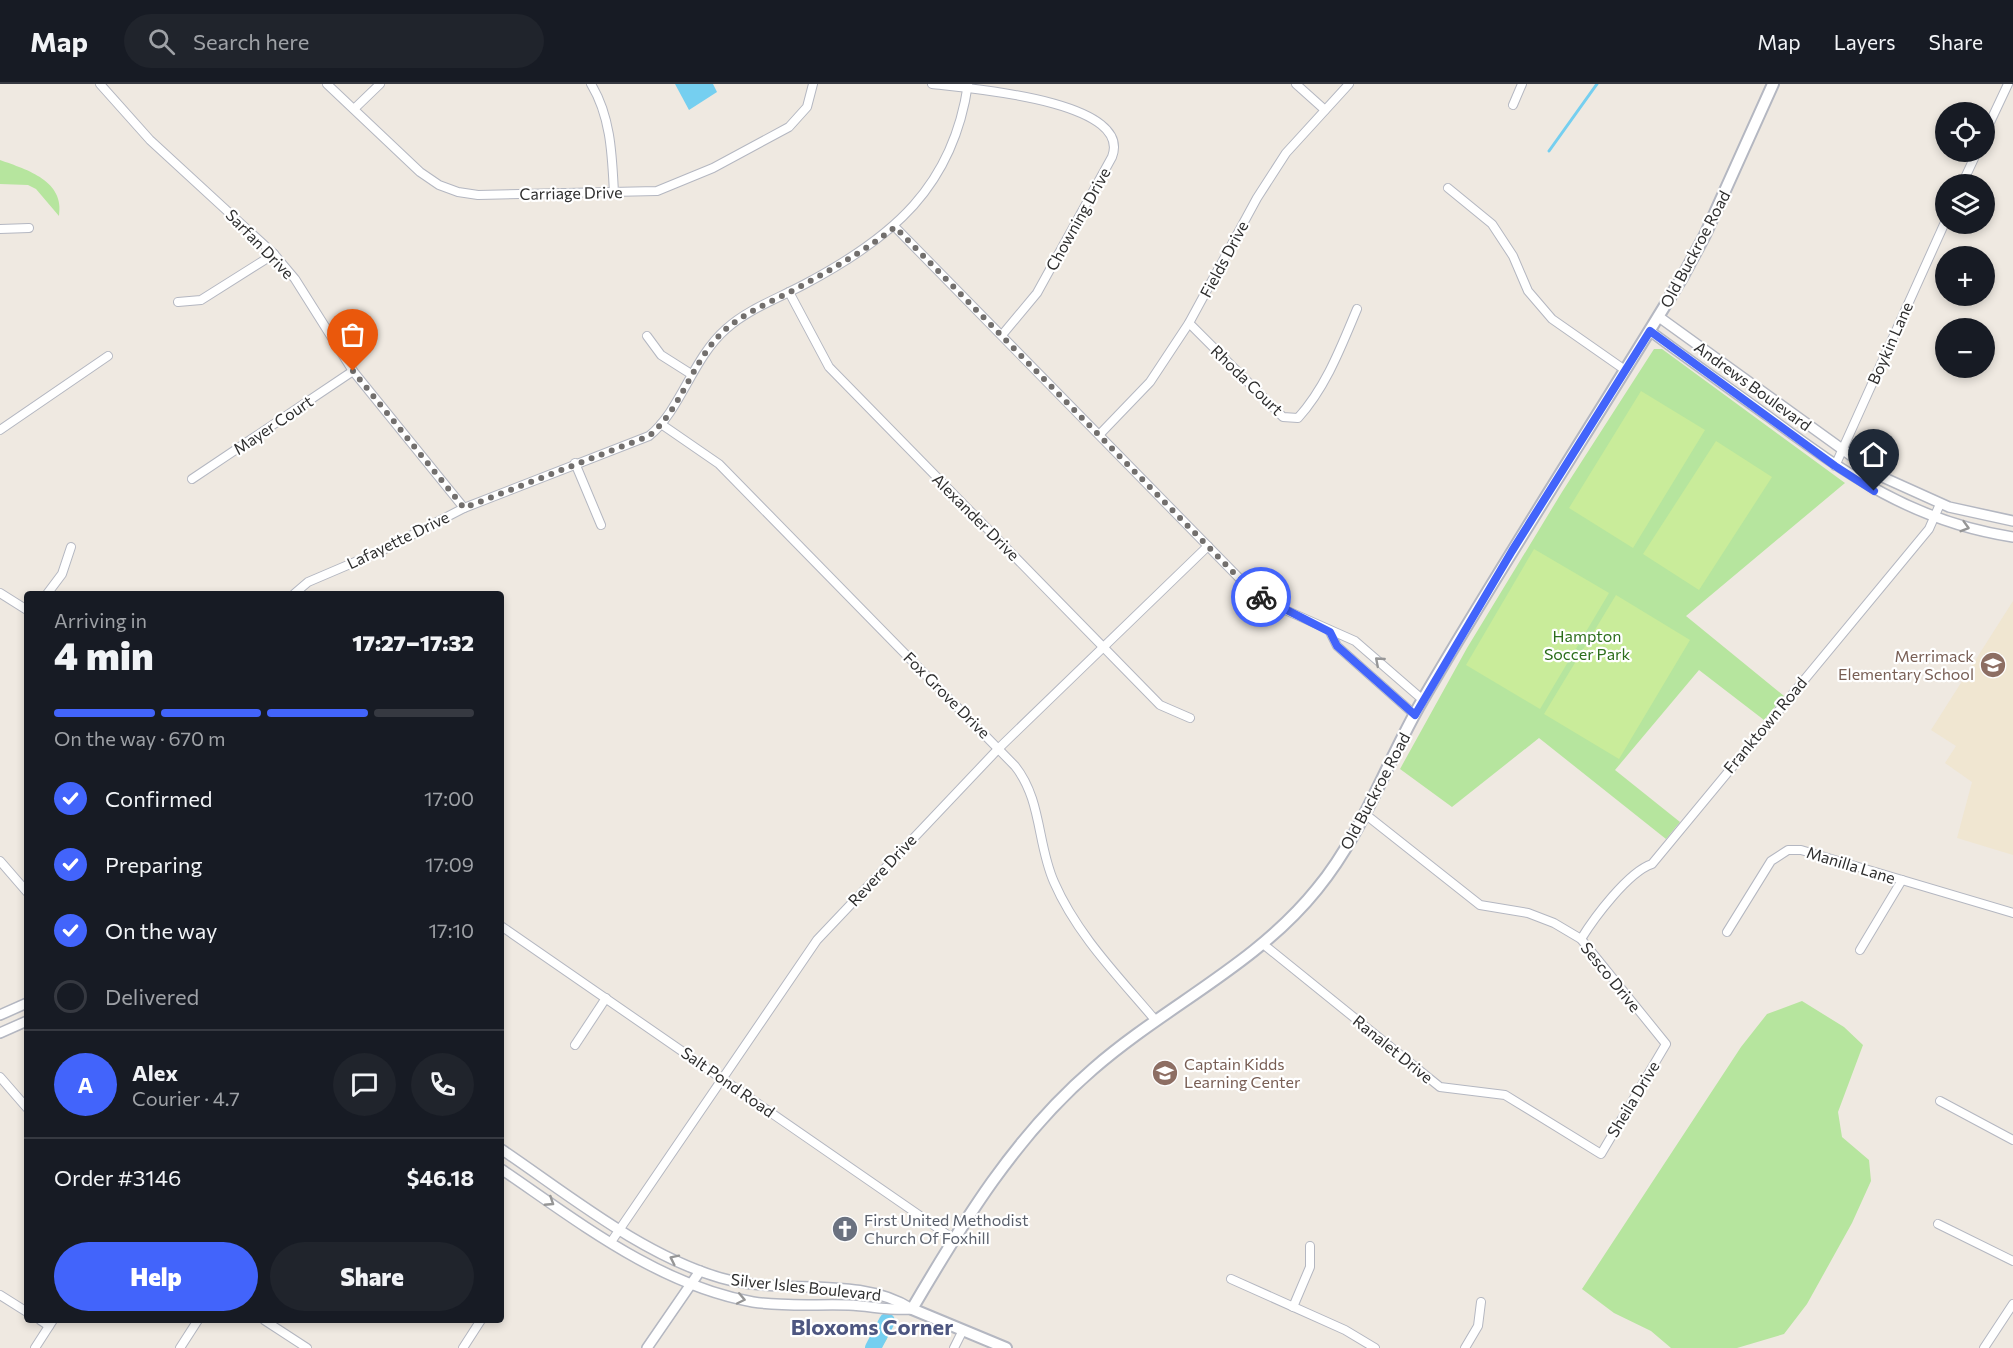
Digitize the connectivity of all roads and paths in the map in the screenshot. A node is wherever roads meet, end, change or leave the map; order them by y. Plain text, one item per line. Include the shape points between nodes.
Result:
1 (100, 84) edge
2 (327, 84) edge
3 (380, 84) edge
4 (591, 84) edge
5 (813, 84) edge
6 (932, 84) edge
7 (1296, 84) edge
8 (1349, 84) edge
9 (1522, 84) edge
10 (1773, 84) edge
11 (2008, 84) edge
12 (968, 86) edge
13 (1513, 105) dead end
14 (354, 109) junction
15 (1325, 110) junction
16 (1995, 112) edge
17 (1448, 188) dead end
18 (614, 193) junction
19 (895, 227) junction
20 (29, 228) dead end
21 (0, 229) edge
22 (1940, 234) edge
23 (274, 254) junction
24 (789, 292) junction
25 (178, 302) dead end
26 (1357, 309) dead end
27 (1659, 317) junction
28 (1189, 323) junction
29 (1650, 331) junction
30 (1002, 335) junction
31 (647, 336) dead end
32 (108, 356) dead end
33 (1625, 370) junction
34 (353, 371) junction
35 (691, 374) junction
36 (661, 424) junction
37 (0, 430) edge
38 (1100, 434) junction
39 (1842, 452) junction
40 (575, 463) junction
41 (1835, 466) junction
42 (192, 478) dead end
43 (1940, 504) junction
44 (464, 508) junction
45 (1935, 517) junction
46 (2013, 521) edge
47 (601, 525) dead end
48 (2013, 537) edge
49 (1208, 546) junction
50 (71, 547) dead end
51 (49, 591) edge
52 (298, 591) edge
53 (0, 593) edge
54 (24, 608) edge
55 (1330, 632) junction
56 (1103, 646) junction
57 (1423, 700) junction
58 (1415, 715) junction
59 (1190, 718) dead end
60 (999, 748) junction
61 (1365, 814) junction
62 (0, 861) edge
63 (1902, 880) junction
64 (24, 889) edge
65 (2013, 913) edge
66 (504, 928) edge
67 (1727, 932) dead end
68 (1581, 939) junction
69 (1263, 944) junction
70 (1860, 950) dead end
71 (606, 998) junction
72 (24, 1004) edge
73 (0, 1015) edge
74 (1156, 1021) junction
75 (24, 1022) edge
76 (0, 1033) edge
77 (1666, 1044) joint
78 (575, 1045) dead end
79 (0, 1077) edge
80 (722, 1077) junction
81 (1940, 1101) dead end
82 (24, 1105) edge
83 (2013, 1140) edge
84 (504, 1151) edge
85 (1601, 1154) joint
86 (504, 1171) edge
87 (1938, 1224) dead end
88 (620, 1228) junction
89 (955, 1240) junction
90 (611, 1242) junction
91 (1310, 1246) dead end
92 (2013, 1261) edge
93 (700, 1271) junction
94 (1232, 1279) dead end
95 (690, 1285) junction
96 (0, 1295) edge
97 (1481, 1302) dead end
98 (2013, 1304) edge
99 (1293, 1306) junction
100 (912, 1309) junction
101 (24, 1310) edge
102 (51, 1323) edge
103 (196, 1323) edge
104 (269, 1323) edge
105 (479, 1323) edge
106 (963, 1329) junction
107 (35, 1348) edge
108 (180, 1348) edge
109 (307, 1348) edge
110 (463, 1348) edge
111 (647, 1348) edge
112 (954, 1348) edge
113 (1006, 1348) edge
114 (1375, 1348) edge
115 (1465, 1348) edge
116 (1984, 1348) edge

1 - 23 street, Sarfan Drive via 150,140
2 - 14 street, Carriage Drive
3 - 14 street
4 - 18 street via 607,126
5 - 18 street, Carriage Drive via 800,118 775,136 680,183 657,191
6 - 12 street, Chowning Drive
7 - 15 street
8 - 15 street, Fields Drive
9 - 13 street
10 - 27 main road, Old Buckroe Road via 1705,235
11 - 16 street
12 - 19 street, Lafayette Drive via 960,124 949,148 923,195
12 - 30 street, Chowning Drive via 1068,106 1101,126 1115,146 1037,293
14 - 18 street, Carriage Drive via 420,171 439,185 458,192
15 - 28 street, Fields Drive via 1286,153 1257,198
17 - 33 street via 1492,224 1513,256 1528,291 1552,319
19 - 24 street, Lafayette Drive via 852,258
19 - 30 street
20 - 21 street
22 - 39 street, Boykin Lane
23 - 25 street via 201,300
23 - 34 street, Sarfan Drive via 295,279
24 - 35 street, Lafayette Drive via 726,328 710,344
24 - 56 street, Alexander Drive via 829,367
26 - 28 street, Rhoda Court via 1333,364 1298,418 1283,417
27 - 29 main road, Old Buckroe Road
27 - 39 street, Andrews Boulevard
28 - 38 street, Fields Drive via 1150,382
29 - 33 main road, Old Buckroe Road
29 - 41 street, Andrews Boulevard
30 - 38 street
31 - 35 street via 661,355
32 - 37 street
33 - 57 main road, Old Buckroe Road
34 - 42 street, Mayer Court
34 - 44 street, Sarfan Drive
35 - 36 street, Lafayette Drive
36 - 40 street, Lafayette Drive via 642,440
36 - 60 street, Fox Grove Drive via 719,464
38 - 49 street
39 - 41 street, Boykin Lane
39 - 43 street, Andrews Boulevard via 1878,475
40 - 44 street, Lafayette Drive
40 - 47 street
41 - 45 street, Andrews Boulevard via 1874,491
43 - 45 street, Franktown Road
43 - 46 street, Andrews Boulevard
44 - 52 street, Lafayette Drive via 308,582
45 -> 48 street, Andrews Boulevard
45 - 68 street, Franktown Road via 1652,864 1643,866 1619,890
49 - 55 street via 1260,597
49 - 56 street, Revere Drive
50 - 51 street via 62,574
53 - 54 street
57 -> 55 street via 1355,641
55 - 58 street via 1337,646
56 - 59 street, Alexander Drive via 1160,705
56 - 60 street, Revere Drive
57 - 58 main road, Old Buckroe Road
58 - 61 main road, Old Buckroe Road
60 - 74 street, Fox Grove Drive via 1024,777 1032,794 1042,850 1065,906 1098,953
60 - 80 street, Revere Drive via 816,940
61 - 68 street, Sesco Drive via 1480,905 1528,913
61 - 69 main road, Old Buckroe Road via 1316,891
62 - 64 street
63 - 65 street, Manilla Lane
63 - 67 street, Manilla Lane via 1802,850 1788,850 1771,861
63 - 70 street
66 - 71 street, Salt Pond Road
68 - 77 street, Sesco Drive
69 - 74 main road, Old Buckroe Road
69 - 85 street, Ranalet Drive via 1440,1087 1505,1095
71 - 78 street
71 - 80 street, Salt Pond Road
72 - 73 street
74 - 89 main road, Old Buckroe Road via 1094,1068 1031,1131 999,1171
75 - 76 street
77 - 85 street, Sheila Drive
79 - 82 street
80 - 88 street, Revere Drive
80 - 89 street, Salt Pond Road
81 - 83 street
84 - 88 street, Silver Isles Boulevard
86 -> 90 street, Silver Isles Boulevard
87 - 92 street
88 - 90 street, Revere Drive
93 -> 88 street, Silver Isles Boulevard
89 - 100 main road, Old Buckroe Road
90 - 95 street, Silver Isles Boulevard
91 - 99 street via 1310,1267
93 - 95 street
93 - 100 street, Silver Isles Boulevard via 758,1285 878,1293
94 - 99 street
95 -> 100 street, Silver Isles Boulevard via 736,1299 775,1304
95 - 111 street
96 - 101 street
97 - 115 street via 1478,1326
98 - 116 street
99 - 114 street
100 - 106 main road
102 - 107 street
103 - 108 street
104 - 109 street
105 - 110 street
106 - 112 street
106 - 113 main road

